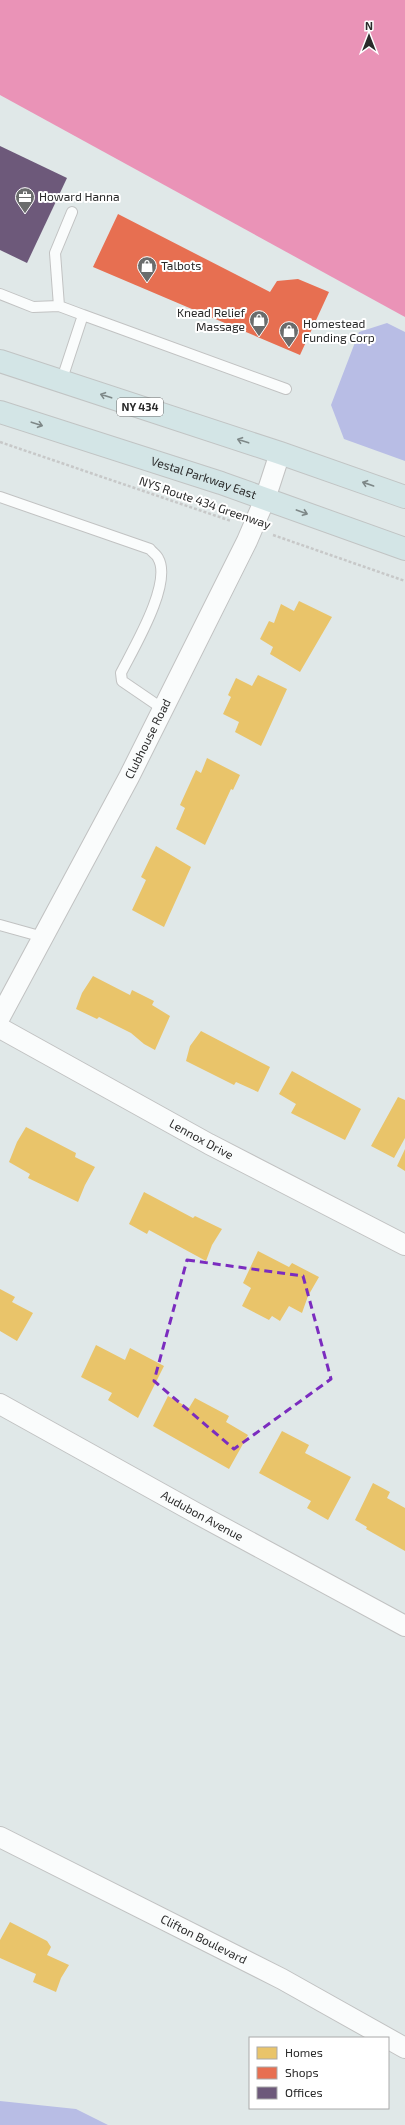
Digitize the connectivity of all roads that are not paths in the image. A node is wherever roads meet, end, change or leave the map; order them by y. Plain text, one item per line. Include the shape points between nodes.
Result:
1 (72, 212) dead end
2 (0, 294) edge
3 (59, 306) junction
4 (83, 315) junction
5 (0, 361) edge
6 (61, 382) junction
7 (286, 389) dead end
8 (0, 412) edge
9 (280, 453) junction
10 (0, 496) edge
11 (405, 497) edge
12 (265, 499) junction
13 (405, 549) edge
14 (162, 709) junction
15 (0, 925) edge
16 (43, 937) junction
17 (0, 1017) edge
18 (0, 1028) edge
19 (405, 1245) edge
20 (0, 1404) edge
21 (405, 1626) edge
22 (0, 1837) edge
23 (386, 2037) edge
24 (389, 2039) edge
25 (405, 2048) edge

1 - 3 lane via 55,253
2 - 3 lane via 33,307
3 - 4 lane
4 - 6 lane
4 - 7 lane
5 - 6 main road, NY 434
9 -> 6 main road, NY 434
8 -> 12 main road, Vestal Parkway East
11 -> 9 main road, NY 434
9 - 12 street, Clubhouse Road
10 - 14 lane via 150,549 159,558 161,577 158,596 121,672 122,681
12 -> 13 main road, Vestal Parkway East
12 - 14 street, Clubhouse Road
14 - 16 street, Clubhouse Road via 129,777
15 - 16 lane
16 - 17 street, Clubhouse Road
18 - 19 street, Lennox Drive via 209,1144
20 - 21 street, Audubon Avenue
22 - 23 street, Clifton Boulevard via 294,1985
24 - 25 street, Clifton Boulevard

